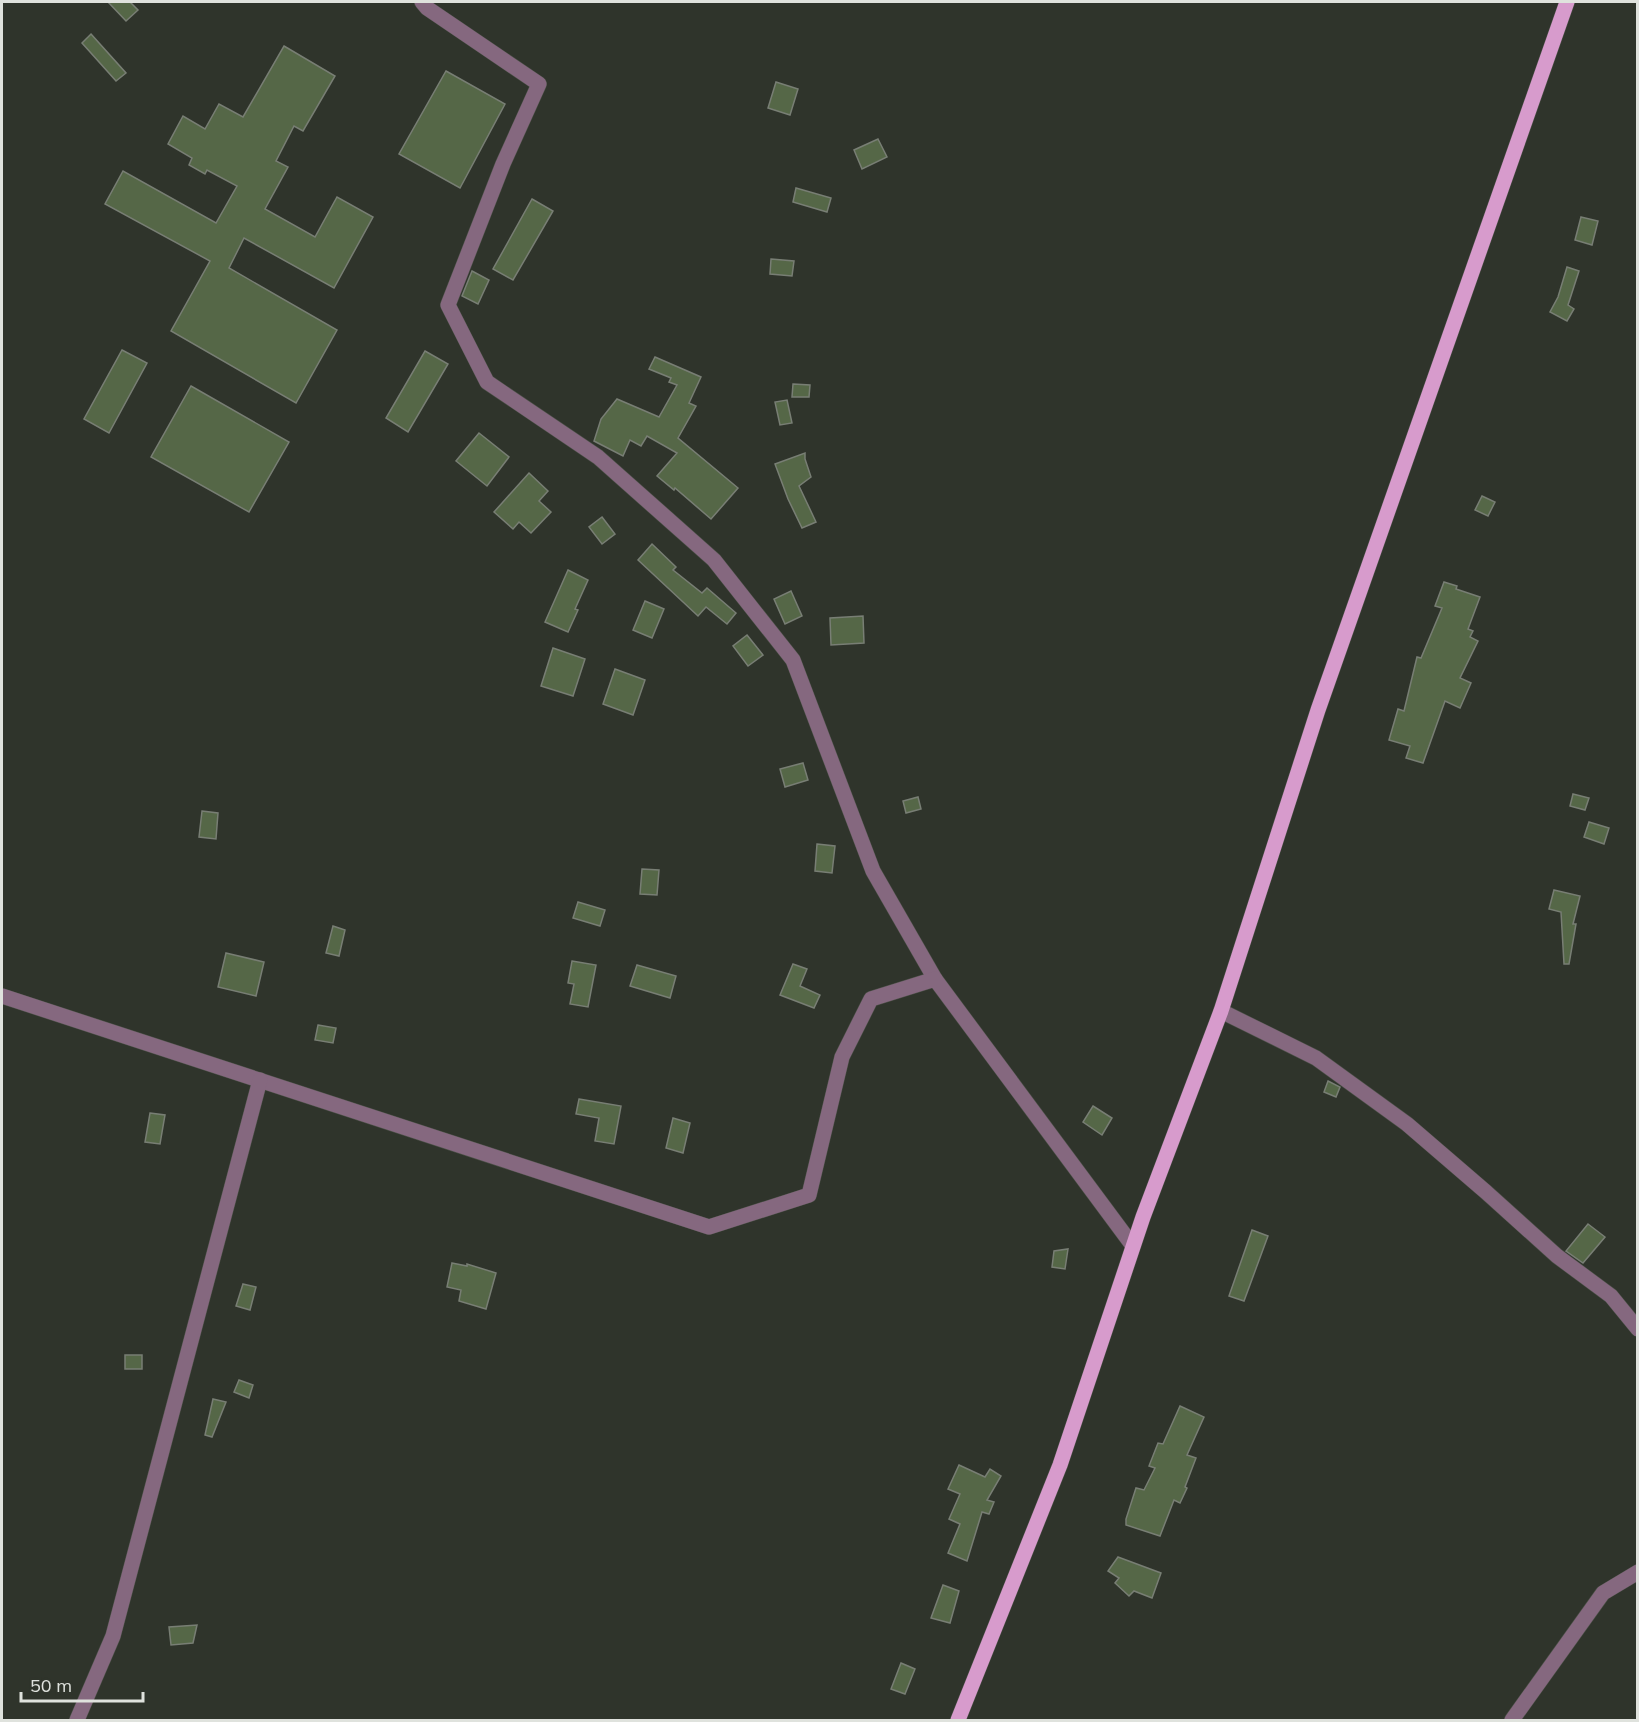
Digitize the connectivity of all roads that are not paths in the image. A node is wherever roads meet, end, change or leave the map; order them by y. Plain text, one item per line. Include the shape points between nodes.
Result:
1 (422, 2) edge
2 (1567, 2) edge
3 (934, 979) junction
4 (2, 996) edge
5 (1221, 1011) junction
6 (260, 1080) junction
7 (1133, 1246) junction
8 (1638, 1329) edge
9 (1638, 1572) edge
10 (77, 1720) edge
11 (958, 1720) edge
12 (1512, 1720) edge

1 - 3 street via 539,84 502,164 447,305 487,382 598,457 714,560 793,660 873,871
2 - 5 main road via 1318,710
3 - 6 street via 871,999 842,1057 808,1195 709,1227
3 - 7 street
4 - 6 street
5 - 7 main road
5 - 8 street via 1316,1058 1407,1124 1557,1257 1611,1296
6 - 10 street via 112,1636
7 - 11 main road via 1060,1465
9 - 12 street via 1603,1593

